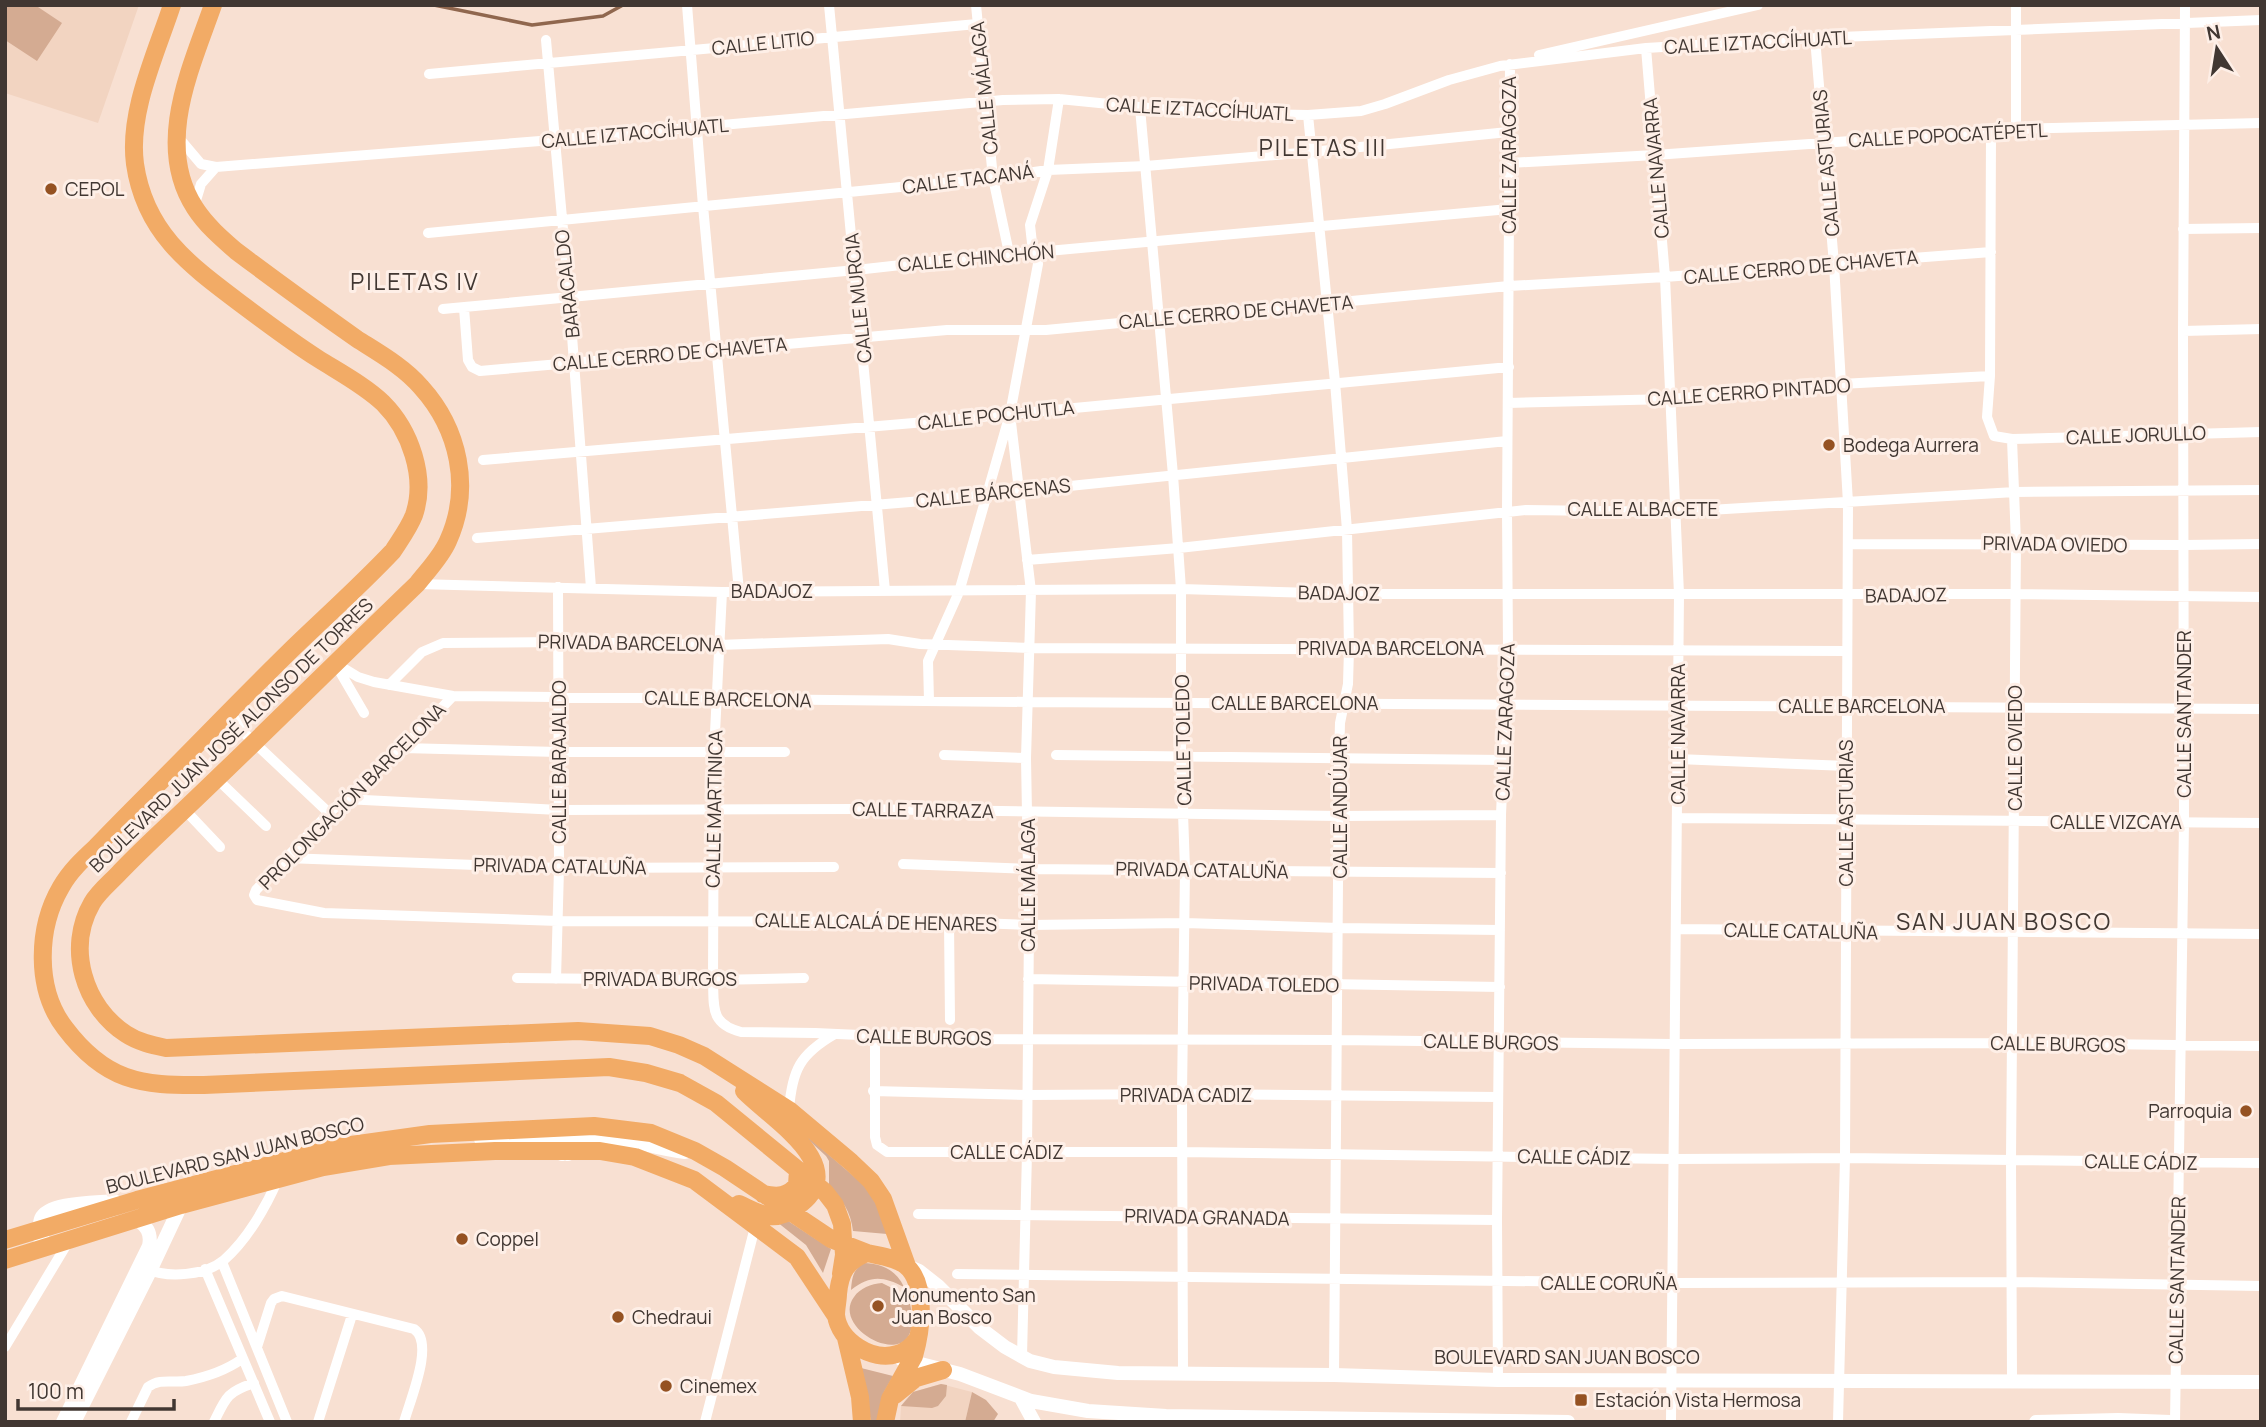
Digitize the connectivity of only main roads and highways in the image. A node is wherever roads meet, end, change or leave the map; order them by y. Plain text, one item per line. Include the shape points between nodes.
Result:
1 (172, 5) edge
2 (213, 5) edge
3 (729, 1072) junction
4 (462, 1132) junction
5 (565, 1150) junction
6 (695, 1151) junction
7 (798, 1170) junction
8 (816, 1185) junction
9 (760, 1193) junction
10 (716, 1196) junction
11 (137, 1200) junction
12 (789, 1212) junction
13 (41, 1229) junction
14 (5, 1240) edge
15 (844, 1246) junction
16 (42, 1248) junction
17 (867, 1253) junction
18 (5, 1260) edge
19 (907, 1266) junction
20 (841, 1274) junction
21 (836, 1317) junction
22 (846, 1338) junction
23 (918, 1338) junction
24 (943, 1370) road end
25 (890, 1399) junction
26 (862, 1422) edge
27 (885, 1422) edge

1 - 7 main road, BOULEVARD JUAN JOSÉ ALONSO DE TORRES via 140,100 134,134 138,177 153,219 190,265 382,403 397,419 418,477 417,501 393,551 61,886 50,913 43,970 48,996 62,1024 100,1065 136,1081 171,1085 609,1066 646,1073 680,1083 716,1103
2 - 3 main road, BOULEVARD JUAN JOSÉ ALONSO DE TORRES via 184,90 177,135 181,177 194,206 236,251 419,384 443,416 454,443 460,500 448,542 417,584 100,892 84,925 81,959 89,992 110,1021 137,1040 166,1048 578,1031 650,1036 704,1056
3 - 8 main road via 813,1156
3 - 19 main road, BOULEVARD JUAN JOSÉ ALONSO DE TORRES via 789,1110 871,1181 883,1199
4 - 5 main road via 475,1140 551,1139
4 - 6 main road, BOULEVARD SAN JUAN BOSCO via 594,1126 651,1133
4 - 11 main road, BOULEVARD SAN JUAN BOSCO via 337,1147
5 - 6 main road via 569,1140 583,1137
5 - 10 main road, BOULEVARD SAN JUAN BOSCO via 635,1157 694,1180
5 - 16 main road, BOULEVARD SAN JUAN BOSCO via 389,1156 323,1167
6 - 9 main road, BOULEVARD SAN JUAN BOSCO
7 - 8 main road, BOULEVARD JUAN JOSÉ ALONSO DE TORRES
7 - 9 main road via 797,1185 789,1193
8 - 12 main road via 807,1199
8 - 15 main road, BOULEVARD JUAN JOSÉ ALONSO DE TORRES via 835,1205
9 - 12 main road, BOULEVARD SAN JUAN BOSCO
10 - 12 main road via 772,1218
10 - 21 main road, BOULEVARD SAN JUAN BOSCO via 797,1257
11 - 13 main road, BOULEVARD SAN JUAN BOSCO
11 - 13 main road via 54,1209 43,1217
12 - 15 main road, BOULEVARD SAN JUAN BOSCO
13 - 14 main road, BOULEVARD SAN JUAN BOSCO
13 - 16 main road
15 - 17 main road, BOULEVARD SAN JUAN BOSCO
15 - 20 main road, BOULEVARD JUAN JOSÉ ALONSO DE TORRES
16 - 18 main road, BOULEVARD SAN JUAN BOSCO
17 - 19 main road
17 - 20 main road via 855,1258
19 - 23 main road via 920,1300
20 - 21 main road
21 - 22 main road
22 - 23 main road via 867,1352 894,1356
22 - 26 main road
23 - 25 main road via 912,1363
24 - 25 main road via 916,1378
25 - 27 main road

